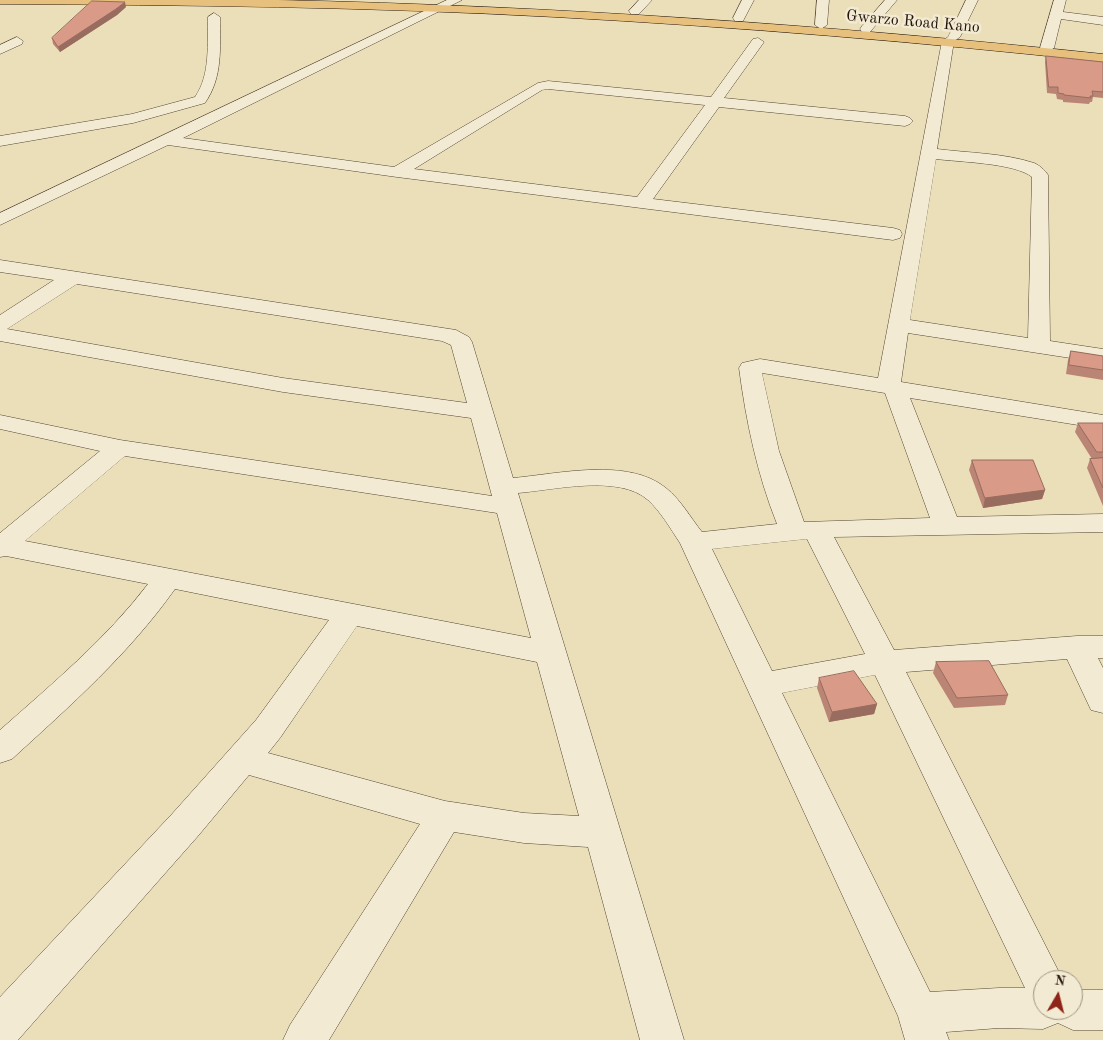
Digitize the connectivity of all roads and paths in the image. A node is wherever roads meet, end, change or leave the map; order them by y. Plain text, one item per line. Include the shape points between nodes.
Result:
1 (646, 0) edge
2 (748, 0) edge
3 (823, 0) edge
4 (891, 0) edge
5 (972, 0) edge
6 (1060, 0) edge
7 (193, 2) edge
8 (395, 2) edge
9 (450, 2) edge
10 (3, 3) edge
11 (485, 7) joint
12 (635, 11) junction
13 (1055, 15) junction
14 (214, 17) dead end
15 (739, 18) junction
16 (1103, 21) edge
17 (821, 25) junction
18 (866, 29) junction
19 (911, 37) joint
20 (951, 39) junction
21 (17, 41) dead end
22 (758, 42) dead end
23 (1047, 48) junction
24 (0, 50) edge
25 (1103, 54) edge
26 (1103, 58) edge
27 (714, 101) junction
28 (905, 121) dead end
29 (0, 136) edge
30 (18, 138) junction
31 (164, 140) junction
32 (0, 141) edge
33 (928, 153) junction
34 (397, 172) junction
35 (642, 202) junction
36 (0, 220) edge
37 (893, 234) dead end
38 (0, 266) edge
39 (72, 278) junction
40 (0, 324) edge
41 (898, 325) junction
42 (0, 334) edge
43 (1039, 346) junction
44 (1103, 356) edge
45 (891, 387) junction
46 (481, 412) junction
47 (0, 422) edge
48 (1103, 422) edge
49 (120, 448) junction
50 (505, 497) junction
51 (1103, 523) edge
52 (947, 526) junction
53 (805, 530) junction
54 (694, 542) junction
55 (1, 547) edge
56 (168, 578) junction
57 (349, 614) junction
58 (1090, 647) edge
59 (550, 652) junction
60 (884, 662) junction
61 (761, 685) junction
62 (1103, 701) edge
63 (0, 750) edge
64 (241, 759) junction
65 (445, 816) junction
66 (602, 834) junction
67 (1038, 970) edge
68 (1033, 1009) edge
69 (1083, 1010) edge
70 (1103, 1010) edge
71 (923, 1027) edge
72 (0, 1028) edge
73 (305, 1040) edge
74 (662, 1040) edge

1 - 12 street
2 - 15 street
3 - 17 street
4 - 18 street
5 - 20 street
6 - 13 street
7 - 8 main road
7 - 10 main road
8 - 9 main road
9 - 11 main road
9 - 12 main road
9 - 31 street
11 - 19 street via 518,13 872,38
12 - 15 main road
13 - 16 street
13 - 23 street
14 - 30 street via 212,69 207,92 200,100 133,118
15 - 17 main road
17 - 18 main road
18 - 20 main road
19 - 20 main road, Gwarzo Road Kano
20 - 23 main road
20 - 26 main road, Gwarzo Road Kano
20 - 33 street
21 - 24 street
22 - 27 street
23 - 25 main road
27 - 28 street
27 - 34 street via 548,85 538,87
27 - 35 street
29 - 30 street
30 - 32 street
31 - 34 street
31 - 36 street
33 - 41 street
33 - 43 street via 1011,163 1040,174
34 - 35 street
35 - 37 street
38 - 39 street
39 - 40 street
39 - 46 street via 448,335 461,342
41 - 43 street
41 - 45 street
42 - 46 street via 283,385
43 - 44 street
45 - 48 street
45 - 52 street
45 - 53 street via 760,366 750,368 754,402 784,508
46 - 50 street
47 - 49 street
49 - 50 street
49 - 55 street
50 - 54 street via 606,477 642,484 656,493
50 - 59 street
51 - 52 street
52 - 53 street
53 - 54 street
53 - 60 street
54 - 61 street
55 - 56 street
56 - 57 street
56 - 63 street via 139,617 92,666
57 - 59 street
57 - 64 street via 268,729
58 - 60 street
58 - 62 street
59 - 66 street
60 - 61 street
60 - 67 street
61 - 71 street
64 - 65 street
64 - 72 street
65 - 66 street via 524,828
65 - 73 street
66 - 74 street
68 - 71 street via 999,1008
69 - 70 street

